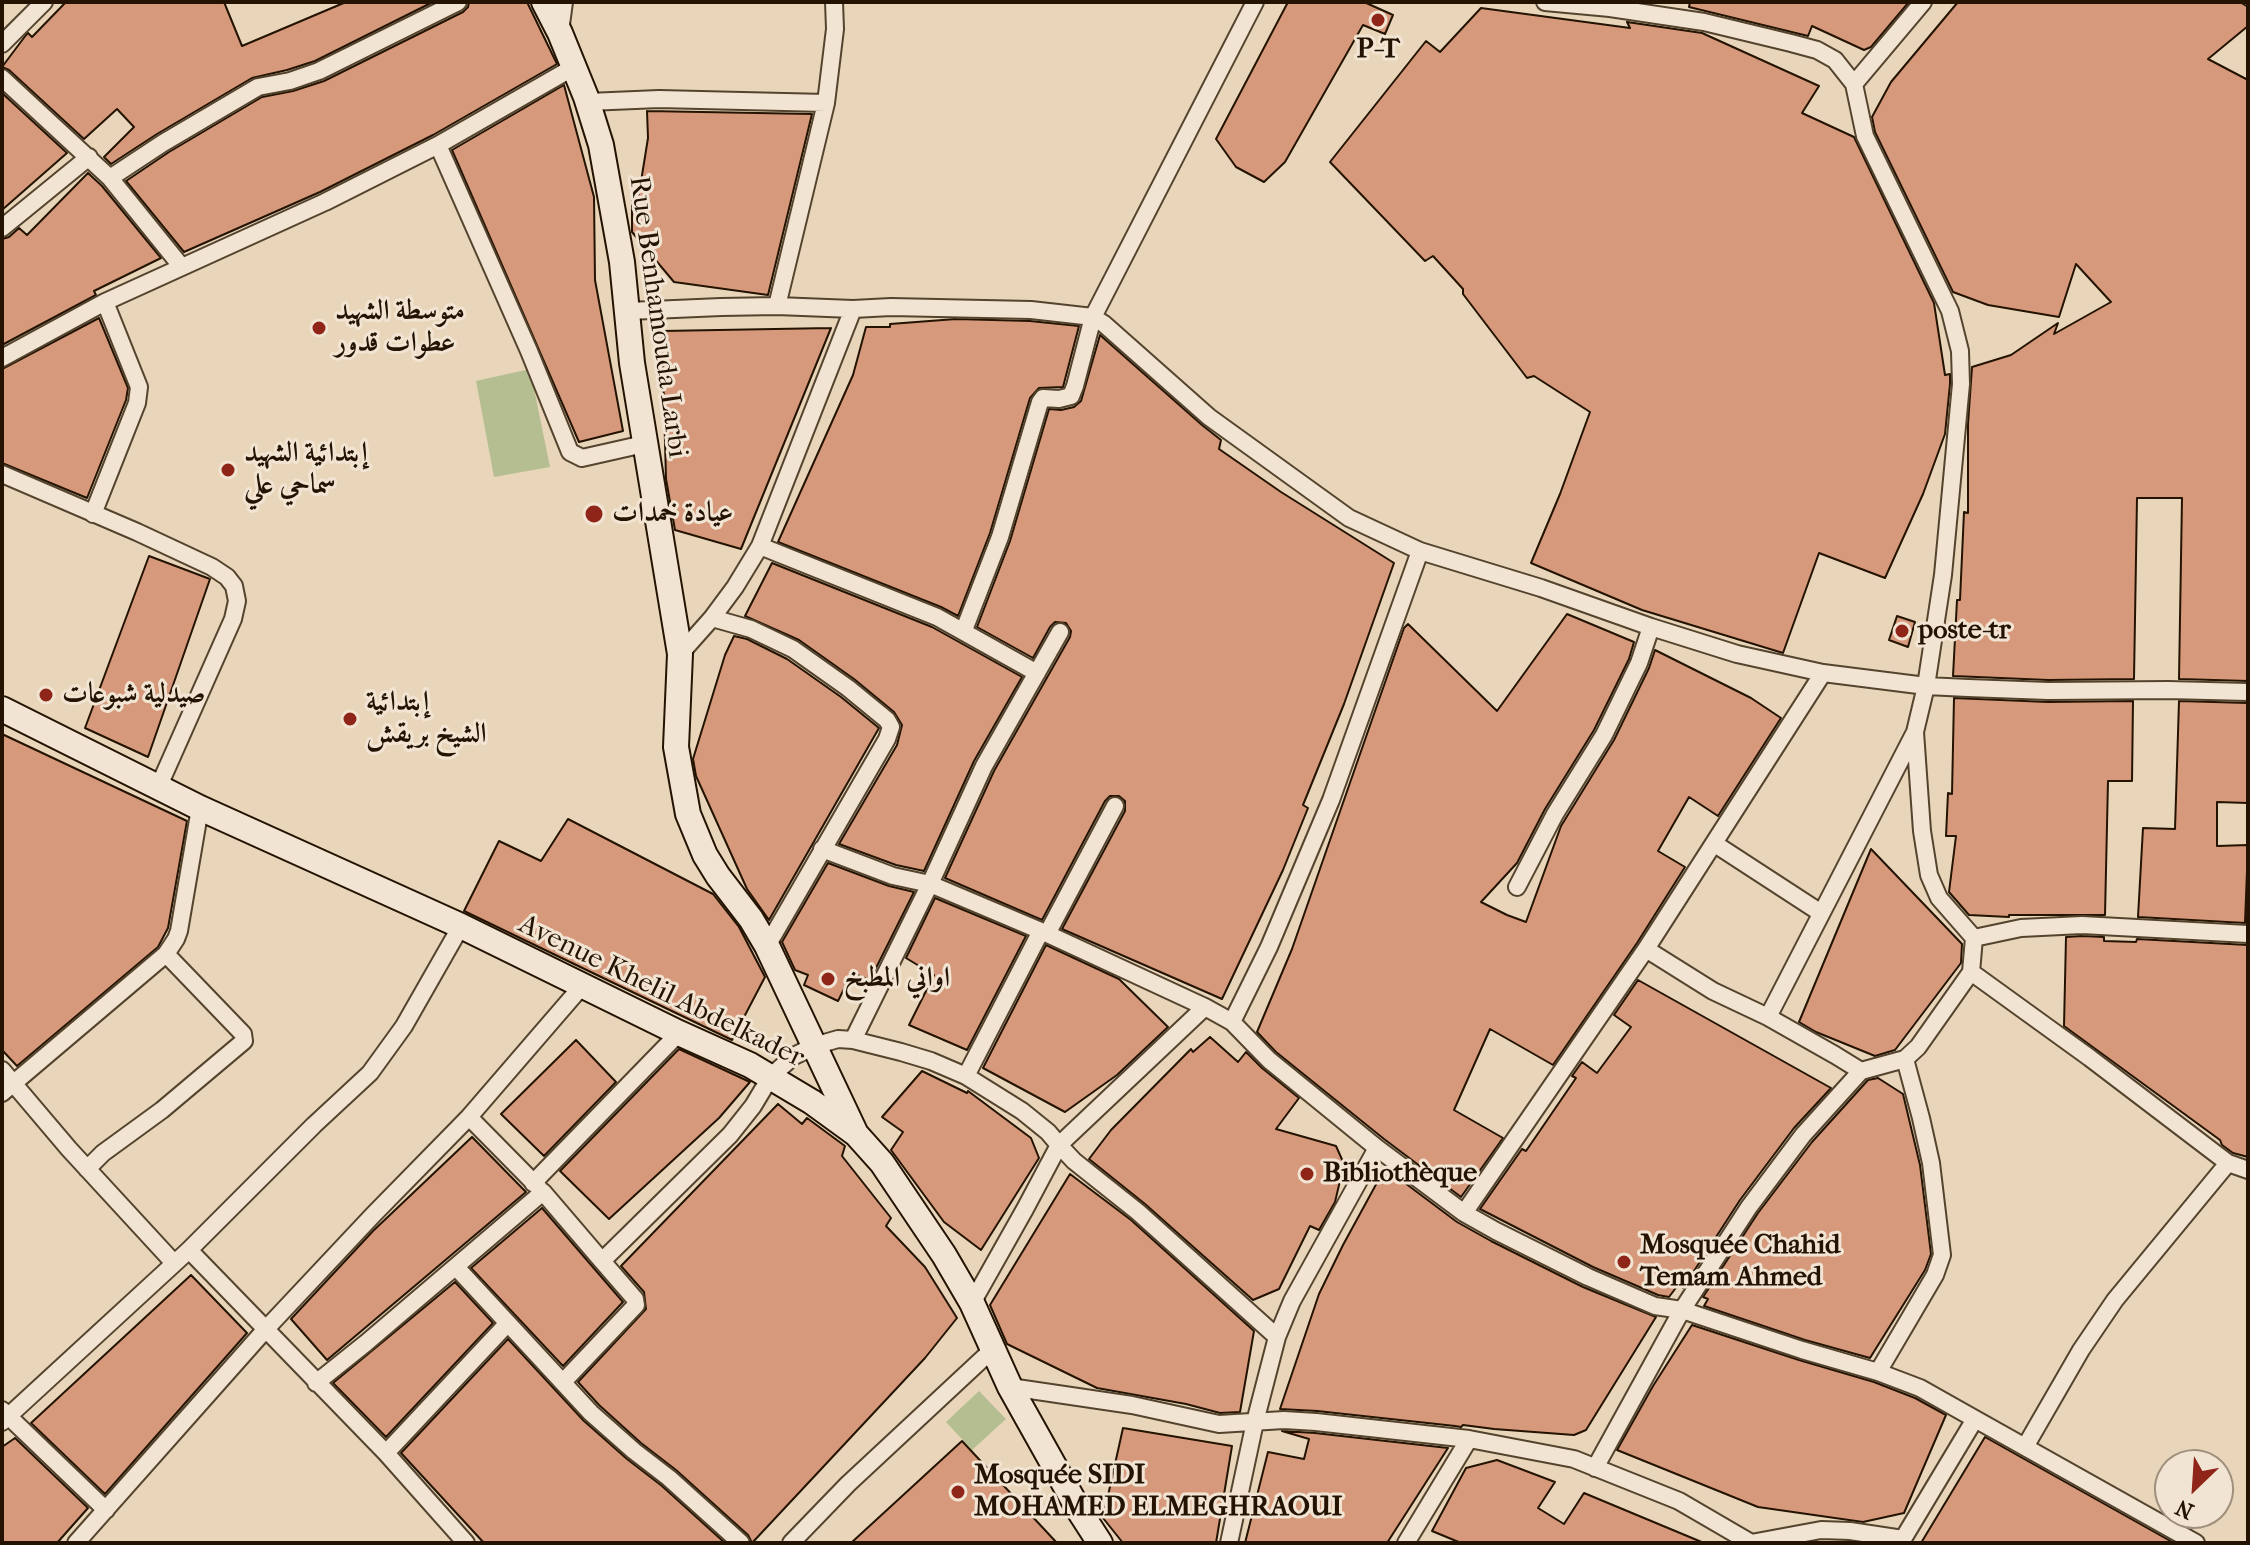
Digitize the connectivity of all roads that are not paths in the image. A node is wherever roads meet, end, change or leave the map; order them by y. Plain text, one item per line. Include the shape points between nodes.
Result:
1 (44, 2) edge
2 (458, 2) edge
3 (544, 2) edge
4 (564, 2) edge
5 (834, 2) edge
6 (1255, 2) edge
7 (1545, 2) edge
8 (1923, 2) edge
9 (560, 33) junction
10 (2, 44) edge
11 (574, 67) junction
12 (2, 78) edge
13 (1854, 84) junction
14 (588, 102) junction
15 (826, 103) junction
16 (438, 145) junction
17 (89, 157) junction
18 (110, 178) junction
19 (5, 220) edge
20 (181, 266) junction
21 (105, 302) junction
22 (777, 306) junction
23 (853, 309) junction
24 (628, 311) junction
25 (1093, 317) junction
26 (2, 358) edge
27 (644, 444) junction
28 (2, 474) edge
29 (93, 514) junction
30 (760, 546) junction
31 (1420, 551) junction
32 (712, 618) junction
33 (1651, 627) junction
34 (964, 630) junction
35 (1060, 632) dead end
36 (680, 654) junction
37 (1037, 673) junction
38 (1823, 673) junction
39 (1926, 686) junction
40 (2248, 692) edge
41 (2, 709) edge
42 (1915, 732) junction
43 (158, 788) junction
44 (1115, 806) dead end
45 (200, 808) junction
46 (1715, 844) junction
47 (822, 849) junction
48 (930, 884) junction
49 (1517, 887) dead end
50 (1821, 913) junction
51 (461, 926) junction
52 (1044, 933) junction
53 (2248, 934) edge
54 (1974, 938) junction
55 (767, 946) junction
56 (1646, 949) junction
57 (166, 954) junction
58 (1971, 972) junction
59 (582, 986) junction
60 (1205, 1007) junction
61 (1768, 1017) junction
62 (1232, 1022) junction
63 (679, 1033) junction
64 (853, 1040) junction
65 (814, 1046) junction
66 (1905, 1059) junction
67 (1861, 1071) junction
68 (771, 1076) junction
69 (966, 1076) junction
70 (6, 1082) edge
71 (469, 1117) junction
72 (856, 1134) junction
73 (1059, 1145) junction
74 (1377, 1148) junction
75 (2228, 1163) junction
76 (87, 1169) junction
77 (2248, 1170) edge
78 (538, 1187) junction
79 (1464, 1213) junction
80 (189, 1250) junction
81 (602, 1261) junction
82 (174, 1263) junction
83 (456, 1267) junction
84 (972, 1303) junction
85 (1682, 1310) junction
86 (507, 1324) junction
87 (265, 1330) junction
88 (1277, 1337) junction
89 (993, 1349) junction
90 (1878, 1372) junction
91 (563, 1382) junction
92 (316, 1383) junction
93 (1010, 1387) junction
94 (4, 1416) edge
95 (1975, 1419) junction
96 (1255, 1422) junction
97 (1469, 1439) junction
98 (2025, 1447) junction
99 (386, 1453) junction
100 (1595, 1468) junction
101 (106, 1510) junction
102 (1730, 1538) edge
103 (1902, 1541) edge
104 (76, 1543) edge
105 (466, 1543) edge
106 (741, 1543) edge
107 (791, 1543) edge
108 (1100, 1543) edge
109 (1229, 1543) edge
110 (1406, 1543) edge
111 (1752, 1543) edge
112 (2196, 1543) edge

1 - 10 street
2 - 18 street via 319,71 258,87
3 - 9 street, Rue Benhamouda Larbi
4 - 9 street
5 - 15 street
6 - 25 street
7 - 13 street via 1704,22 1791,43 1835,60
8 - 13 street
9 - 11 street, Rue Benhamouda Larbi
11 - 14 street, Rue Benhamouda Larbi
11 - 16 street
12 - 17 street
13 - 39 street via 1865,136 1950,311 1960,351 1954,468
14 - 15 street
14 - 24 street, Rue Benhamouda Larbi via 601,145
15 - 22 street
16 - 20 street
16 - 27 street via 570,452 588,457
17 - 18 street
17 - 19 street
18 - 20 street
20 - 21 street
21 - 26 street
21 - 29 street via 139,387
22 - 23 street
22 - 24 street
23 - 25 street via 969,308
23 - 30 street
24 - 27 street, Rue Benhamouda Larbi
25 - 31 street via 1209,417 1349,518
25 - 34 street via 1071,396 1040,402 1000,537
27 - 36 street, Rue Benhamouda Larbi
28 - 29 street
29 - 43 street via 212,567 234,586 233,619
30 - 32 street
30 - 34 street
31 - 33 street
31 - 62 street via 1331,800
32 - 36 street
32 - 47 street via 793,649 890,723 887,739
33 - 38 street
33 - 49 street via 1604,735
34 - 37 street
35 - 37 street
36 - 55 street, Rue Benhamouda Larbi via 676,747 688,814 705,855
37 - 48 street via 984,766
38 - 39 street
38 - 46 street
39 - 40 street
39 - 42 street
41 - 43 street, Avenue Khelil Abdelkader
42 - 50 street
42 - 54 street via 1929,875 1939,898
43 - 45 street, Avenue Khelil Abdelkader
44 - 52 street
45 - 51 street, Avenue Khelil Abdelkader
45 - 57 street via 179,931
46 - 50 street
46 - 56 street
47 - 48 street
47 - 55 street
48 - 52 street
48 - 64 street
50 - 61 street
51 - 59 street, Avenue Khelil Abdelkader
51 - 80 street via 404,1026 370,1073
52 - 60 street
52 - 69 street
53 - 54 street via 2082,925 2021,928
54 - 58 street
55 - 65 street, Rue Benhamouda Larbi
56 - 61 street via 1713,991
56 - 79 street
57 - 70 street
57 - 76 street via 244,1041
58 - 66 street
58 - 75 street
59 - 63 street, Avenue Khelil Abdelkader
59 - 71 street
60 - 62 street
60 - 73 street
61 - 67 street
62 - 74 street
63 - 68 street, Avenue Khelil Abdelkader
63 - 78 street
64 - 65 street
64 - 69 street
65 - 68 street
65 - 72 street, Rue Benhamouda Larbi
66 - 67 street
66 - 90 street via 1931,1163 1942,1255
67 - 85 street via 1803,1135 1749,1207
68 - 72 street, Avenue Khelil Abdelkader
68 - 81 street via 730,1135
69 - 73 street via 1022,1111
70 - 76 street
71 - 78 street
71 - 87 street
72 - 84 street, Avenue Khelil Abdelkader via 918,1214
73 - 84 street
73 - 88 street
74 - 79 street
74 - 88 street
75 - 77 street
75 - 98 street via 2115,1300
76 - 82 street
78 - 81 street
78 - 83 street
79 - 85 street via 1588,1277 1655,1306
80 - 82 street
80 - 87 street
81 - 91 street via 636,1305
82 - 94 street
83 - 86 street
83 - 92 street
84 - 89 street, Avenue Khelil Abdelkader
85 - 90 street
85 - 100 street
86 - 91 street
86 - 99 street
87 - 92 street
87 - 101 street
88 - 96 street
89 - 93 street, Avenue Khelil Abdelkader
89 - 107 street
90 - 95 street
91 - 106 street via 591,1413
92 - 99 street
93 - 96 street via 1219,1424
93 - 108 street, Avenue Khelil Abdelkader
94 - 101 street
95 - 98 street
95 - 103 street
96 - 97 street via 1316,1422
96 - 109 street
97 - 100 street via 1574,1459
97 - 110 street
98 - 112 street
99 - 105 street
100 - 102 street via 1679,1501
101 - 104 street
102 - 111 street
103 - 111 street via 1821,1530

